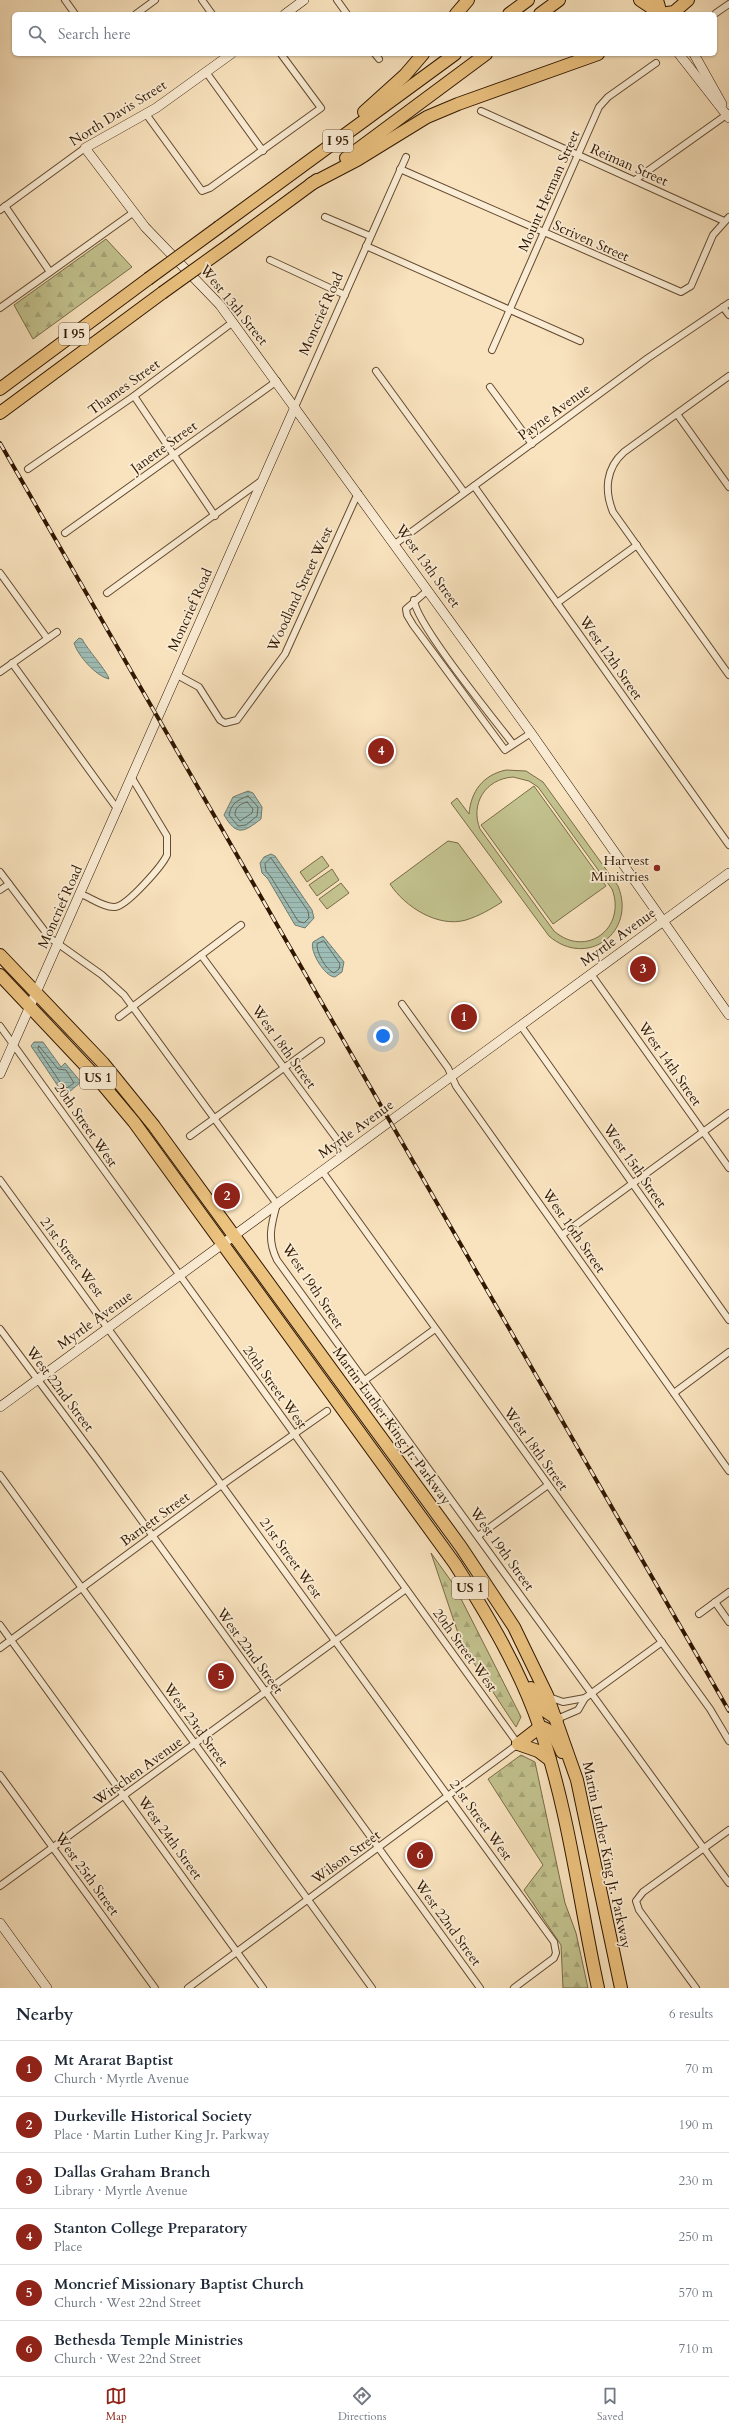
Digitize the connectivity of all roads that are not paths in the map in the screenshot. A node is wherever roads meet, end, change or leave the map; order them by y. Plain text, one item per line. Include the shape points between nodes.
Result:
1 (65, 0) edge
2 (155, 0) edge
3 (202, 0) edge
4 (304, 0) edge
5 (337, 0) edge
6 (468, 0) edge
7 (528, 0) edge
8 (558, 0) edge
9 (640, 0) edge
10 (657, 0) edge
11 (729, 4) edge
12 (686, 5) edge
13 (74, 12) edge
14 (139, 12) edge
15 (211, 12) edge
16 (288, 12) edge
17 (346, 12) edge
18 (458, 12) edge
19 (512, 12) edge
20 (543, 12) edge
21 (649, 12) edge
22 (661, 12) edge
23 (663, 12) edge
24 (670, 12) edge
25 (717, 13) edge
26 (228, 56) edge
27 (282, 56) edge
28 (421, 56) edge
29 (452, 56) edge
30 (483, 56) edge
31 (593, 56) edge
32 (681, 56) edge
33 (695, 56) edge
34 (656, 63) dead end
35 (206, 72) junction
36 (481, 112) dead end
37 (146, 114) junction
38 (728, 115) edge
39 (340, 139) junction
40 (85, 148) junction
41 (263, 151) junction
42 (578, 155) junction
43 (406, 158) dead end
44 (400, 169) junction
45 (635, 180) junction
46 (311, 184) junction
47 (3, 208) edge
48 (134, 212) junction
49 (325, 217) dead end
50 (726, 219) edge
51 (543, 232) junction
52 (370, 236) junction
53 (366, 246) junction
54 (270, 260) dead end
55 (50, 272) junction
56 (345, 295) junction
57 (726, 305) edge
58 (0, 308) edge
59 (509, 310) junction
60 (729, 315) edge
61 (232, 322) junction
62 (580, 341) dead end
63 (492, 350) dead end
64 (376, 371) dead end
65 (729, 376) edge
66 (277, 381) junction
67 (490, 387) dead end
68 (0, 389) edge
69 (134, 396) junction
70 (296, 407) junction
71 (3, 411) edge
72 (677, 414) junction
73 (532, 444) junction
74 (173, 455) junction
75 (28, 469) dead end
76 (263, 480) junction
77 (474, 486) junction
78 (729, 488) edge
79 (464, 492) junction
80 (358, 493) junction
81 (215, 516) junction
82 (65, 533) dead end
83 (395, 544) junction
84 (637, 545) junction
85 (0, 572) edge
86 (428, 590) junction
87 (107, 593) dead end
88 (414, 600) junction
89 (557, 603) junction
90 (57, 632) dead end
91 (47, 638) junction
92 (12, 664) junction
93 (0, 672) edge
94 (177, 675) junction
95 (729, 675) edge
96 (531, 733) junction
97 (513, 744) junction
98 (132, 778) junction
99 (118, 810) junction
100 (729, 845) edge
101 (0, 872) edge
102 (729, 873) edge
103 (9, 884) junction
104 (0, 890) edge
105 (81, 894) junction
106 (663, 921) junction
107 (241, 925) dead end
108 (58, 945) junction
109 (0, 954) edge
110 (201, 955) junction
111 (591, 974) junction
112 (0, 975) edge
113 (37, 994) junction
114 (402, 1004) dead end
115 (133, 1006) junction
116 (31, 1007) junction
117 (729, 1015) edge
118 (119, 1017) dead end
119 (0, 1026) edge
120 (521, 1026) junction
121 (321, 1040) dead end
122 (14, 1044) junction
123 (284, 1067) junction
124 (0, 1074) edge
125 (452, 1075) junction
126 (729, 1113) edge
127 (214, 1118) junction
128 (703, 1131) junction
129 (190, 1136) dead end
130 (347, 1153) junction
131 (729, 1168) edge
132 (322, 1171) junction
133 (0, 1180) edge
134 (633, 1183) junction
135 (277, 1204) junction
136 (562, 1235) junction
137 (235, 1236) junction
138 (223, 1244) junction
139 (179, 1276) junction
140 (729, 1320) edge
141 (109, 1328) junction
142 (0, 1329) edge
143 (435, 1329) junction
144 (729, 1352) edge
145 (38, 1380) junction
146 (365, 1380) junction
147 (674, 1393) junction
148 (0, 1407) edge
149 (326, 1411) dead end
150 (294, 1433) junction
151 (729, 1471) edge
152 (0, 1475) edge
153 (223, 1484) junction
154 (548, 1485) junction
155 (152, 1536) junction
156 (478, 1536) junction
157 (82, 1587) junction
158 (406, 1589) junction
159 (729, 1592) edge
160 (715, 1602) junction
161 (699, 1614) dead end
162 (729, 1622) edge
163 (0, 1625) edge
164 (497, 1632) junction
165 (11, 1640) junction
166 (336, 1641) junction
167 (662, 1642) junction
168 (0, 1648) edge
169 (266, 1692) junction
170 (591, 1693) junction
171 (547, 1695) junction
172 (585, 1698) junction
173 (557, 1719) junction
174 (540, 1727) junction
175 (729, 1742) edge
176 (195, 1744) junction
177 (518, 1744) junction
178 (550, 1760) junction
179 (0, 1775) edge
180 (577, 1780) junction
181 (124, 1796) junction
182 (449, 1796) junction
183 (729, 1830) edge
184 (53, 1848) junction
185 (378, 1848) junction
186 (704, 1848) junction
187 (729, 1883) edge
188 (0, 1886) edge
189 (308, 1900) junction
190 (0, 1923) edge
191 (237, 1952) junction
192 (47, 1988) edge
193 (155, 1988) edge
194 (188, 1988) edge
195 (263, 1988) edge
196 (372, 1988) edge
197 (480, 1988) edge
198 (514, 1988) edge
199 (598, 1988) edge
200 (621, 1988) edge
201 (696, 1988) edge

1 - 13 street
2 - 14 street
3 - 15 street
4 - 16 main road
5 - 17 street
6 - 18 highway
7 - 19 highway
8 - 20 highway
9 - 21 main road
9 - 22 highway
10 - 23 highway
11 - 25 street
12 - 24 highway
26 - 35 main road, North Davis Street
27 - 41 street via 321,108
28 - 39 highway via 376,102 356,118
29 - 39 highway, I 95
30 - 46 highway, I 95
31 - 46 highway via 432,115
32 - 38 main road
33 - 38 main road
34 - 42 street, Mount Herman Street via 603,102
35 - 37 main road, North Davis Street
35 - 41 street
36 - 42 street, Reiman Street
37 - 40 main road, North Davis Street
37 - 41 street via 202,191 218,184
38 - 45 street
39 - 68 highway, I 95, bridge
40 - 47 street, North Davis Street
40 - 48 main road, West 13th Street
42 - 45 street, Reiman Street
42 - 51 street, Mount Herman Street
43 - 44 street, Moncrief Road
44 - 51 street, Scriven Street
44 - 52 street, Moncrief Road
45 - 50 street, Reiman Street
46 - 71 highway, I 95, bridge
47 - 55 street
48 - 55 street
48 - 61 main road, West 13th Street via 155,238 206,289
49 - 52 street
50 - 51 street, Scriven Street via 713,235 691,286 685,291 676,291
51 - 59 street, Mount Herman Street
52 - 53 street, Moncrief Road
53 - 56 street, Moncrief Road
53 - 59 street
54 - 56 street
55 - 58 street
56 - 70 street, Moncrief Road
57 - 60 street
57 - 73 street, Payne Avenue via 648,358
59 - 62 street
59 - 63 street, Mount Herman Street
61 - 66 main road, West 13th Street
61 - 69 street, Thames Street
64 - 79 street
65 - 72 street
66 - 70 main road, West 13th Street
66 - 74 street, Janette Street
67 - 73 street
69 - 74 street
69 - 75 street, Thames Street
70 - 76 main road, Moncrief Road
70 - 80 main road, West 13th Street
72 - 78 street
72 - 84 street via 618,457 613,464 607,493 613,512
73 - 77 street, Payne Avenue
74 - 81 street
74 - 82 street, Janette Street
76 - 81 street
76 - 94 main road, Moncrief Road
77 - 79 street, Payne Avenue
77 - 89 street, West 12th Street
79 - 83 street, Payne Avenue
80 - 83 main road, West 13th Street
80 - 94 street, Woodland Street West via 285,654 237,720 225,723 220,720 199,687
81 - 87 street
83 - 86 main road, West 13th Street
84 - 89 street
84 - 95 street
85 - 91 street
86 - 88 street
86 - 96 main road, West 13th Street
88 - 97 street via 431,633
88 - 97 street via 406,609 413,625 505,750
89 - 100 street, West 12th Street
90 - 91 street
91 - 92 street
92 - 93 street
92 - 99 street
94 - 98 main road, Moncrief Road
96 - 97 street
96 - 106 main road, West 13th Street
98 - 99 main road, Moncrief Road
98 - 105 street via 167,836 167,855 134,894 119,906 110,907
99 - 105 main road, Moncrief Road
101 - 103 street
102 - 106 main road, Myrtle Avenue
103 - 104 street
103 - 108 street via 43,930
105 - 108 main road, Moncrief Road
106 - 111 main road, Myrtle Avenue
106 - 117 main road, West 13th Street
107 - 110 street
108 - 113 main road, Moncrief Road
108 - 115 street via 102,975
109 - 113 highway, Martin Luther King Jr. Parkway / US 1
110 - 115 street
110 - 123 street, West 18th Street
111 - 120 main road, Myrtle Avenue
111 - 128 street, West 14th Street
112 - 116 highway, US 1
113 - 116 main road, Moncrief Road
113 - 137 highway, Martin Luther King Jr. Parkway / US 1 via 120,1083
114 - 125 street, West 16th Street
115 - 118 street
115 - 127 street
116 - 122 main road, Moncrief Road
116 - 138 highway, US 1 via 116,1100
119 - 122 street, 20th Street West
120 - 125 main road, Myrtle Avenue
120 - 134 street, West 15th Street
121 - 123 street
122 - 124 main road, Moncrief Road
122 - 139 street, 20th Street West
123 - 127 street
123 - 130 street, West 18th Street
125 - 130 main road, Myrtle Avenue
125 - 136 street, West 16th Street via 456,1086
126 - 128 street
127 - 129 street
127 - 135 street
128 - 131 street, West 14th Street
128 - 134 street
130 - 132 main road, Myrtle Avenue
132 - 135 main road, Myrtle Avenue
132 - 143 street, West 18th Street
133 - 141 street, 21st Street West
134 - 136 street
134 - 140 street, West 15th Street
135 - 137 main road, Myrtle Avenue
135 - 146 street, West 19th Street via 270,1232 272,1250
136 - 147 street, West 16th Street
137 - 138 main road, Myrtle Avenue
137 - 171 highway, Martin Luther King Jr. Parkway / US 1 via 483,1578 514,1627
138 - 139 main road, Myrtle Avenue
138 - 164 highway, US 1 via 455,1564
139 - 141 main road, Myrtle Avenue
139 - 150 street, 20th Street West
141 - 145 main road, Myrtle Avenue
141 - 153 street, 21st Street West
142 - 145 street, West 22nd Street
143 - 146 street
143 - 154 street, West 18th Street
144 - 147 street
145 - 148 main road, Myrtle Avenue
145 - 155 street, West 22nd Street
146 - 156 street, West 19th Street
147 - 151 street, West 16th Street
149 - 150 street, Barnett Street
150 - 153 street, Barnett Street
150 - 158 street, 20th Street West
152 - 157 street, West 23rd Street
153 - 155 street, Barnett Street
153 - 166 street, 21st Street West
154 - 156 street
154 - 167 street, West 18th Street
155 - 157 street, Barnett Street
155 - 169 street, West 22nd Street
156 - 170 street, West 19th Street
157 - 165 street, Barnett Street
157 - 176 street, West 23rd Street
158 - 166 street, Witschen Avenue
158 - 177 street, 20th Street West
159 - 160 street
160 - 161 street
160 - 162 street
163 - 165 street, West 24th Street
164 - 173 highway via 544,1710
164 - 174 highway, US 1
165 - 168 street, Barnett Street
165 - 181 street, West 24th Street
166 - 169 street, Witschen Avenue
166 - 182 street, 21st Street West
167 - 170 street
167 - 175 street, West 18th Street via 710,1709
169 - 176 street, Witschen Avenue
169 - 185 street, West 22nd Street
170 - 172 street
170 - 186 street, West 19th Street
171 - 172 street via 563,1702
171 - 173 highway, Martin Luther King Jr. Parkway / US 1
172 - 173 street via 578,1710
173 - 180 highway, Martin Luther King Jr. Parkway / US 1
174 - 177 highway
174 - 178 highway, US 1
174 - 180 highway via 553,1735
176 - 181 street, Witschen Avenue
176 - 189 street, West 23rd Street
177 - 178 highway via 538,1751
177 - 182 street, Wilson Street
178 - 199 highway, US 1
179 - 184 street, West 25th Street
180 - 200 highway, Martin Luther King Jr. Parkway / US 1
181 - 184 street, Witschen Avenue
181 - 191 street, West 24th Street
182 - 185 street, Wilson Street
182 - 198 street, 21st Street West via 554,1942 556,1953 551,1961
183 - 186 street
184 - 188 street, Witschen Avenue
184 - 193 street, West 25th Street
185 - 189 street, Wilson Street
185 - 197 street, West 22nd Street
186 - 187 street, West 19th Street
186 - 201 street via 643,1892 636,1901 639,1910
189 - 191 street, Wilson Street
189 - 196 street, West 23rd Street
190 - 192 main road
191 - 194 street, Wilson Street
191 - 195 street, West 24th Street

